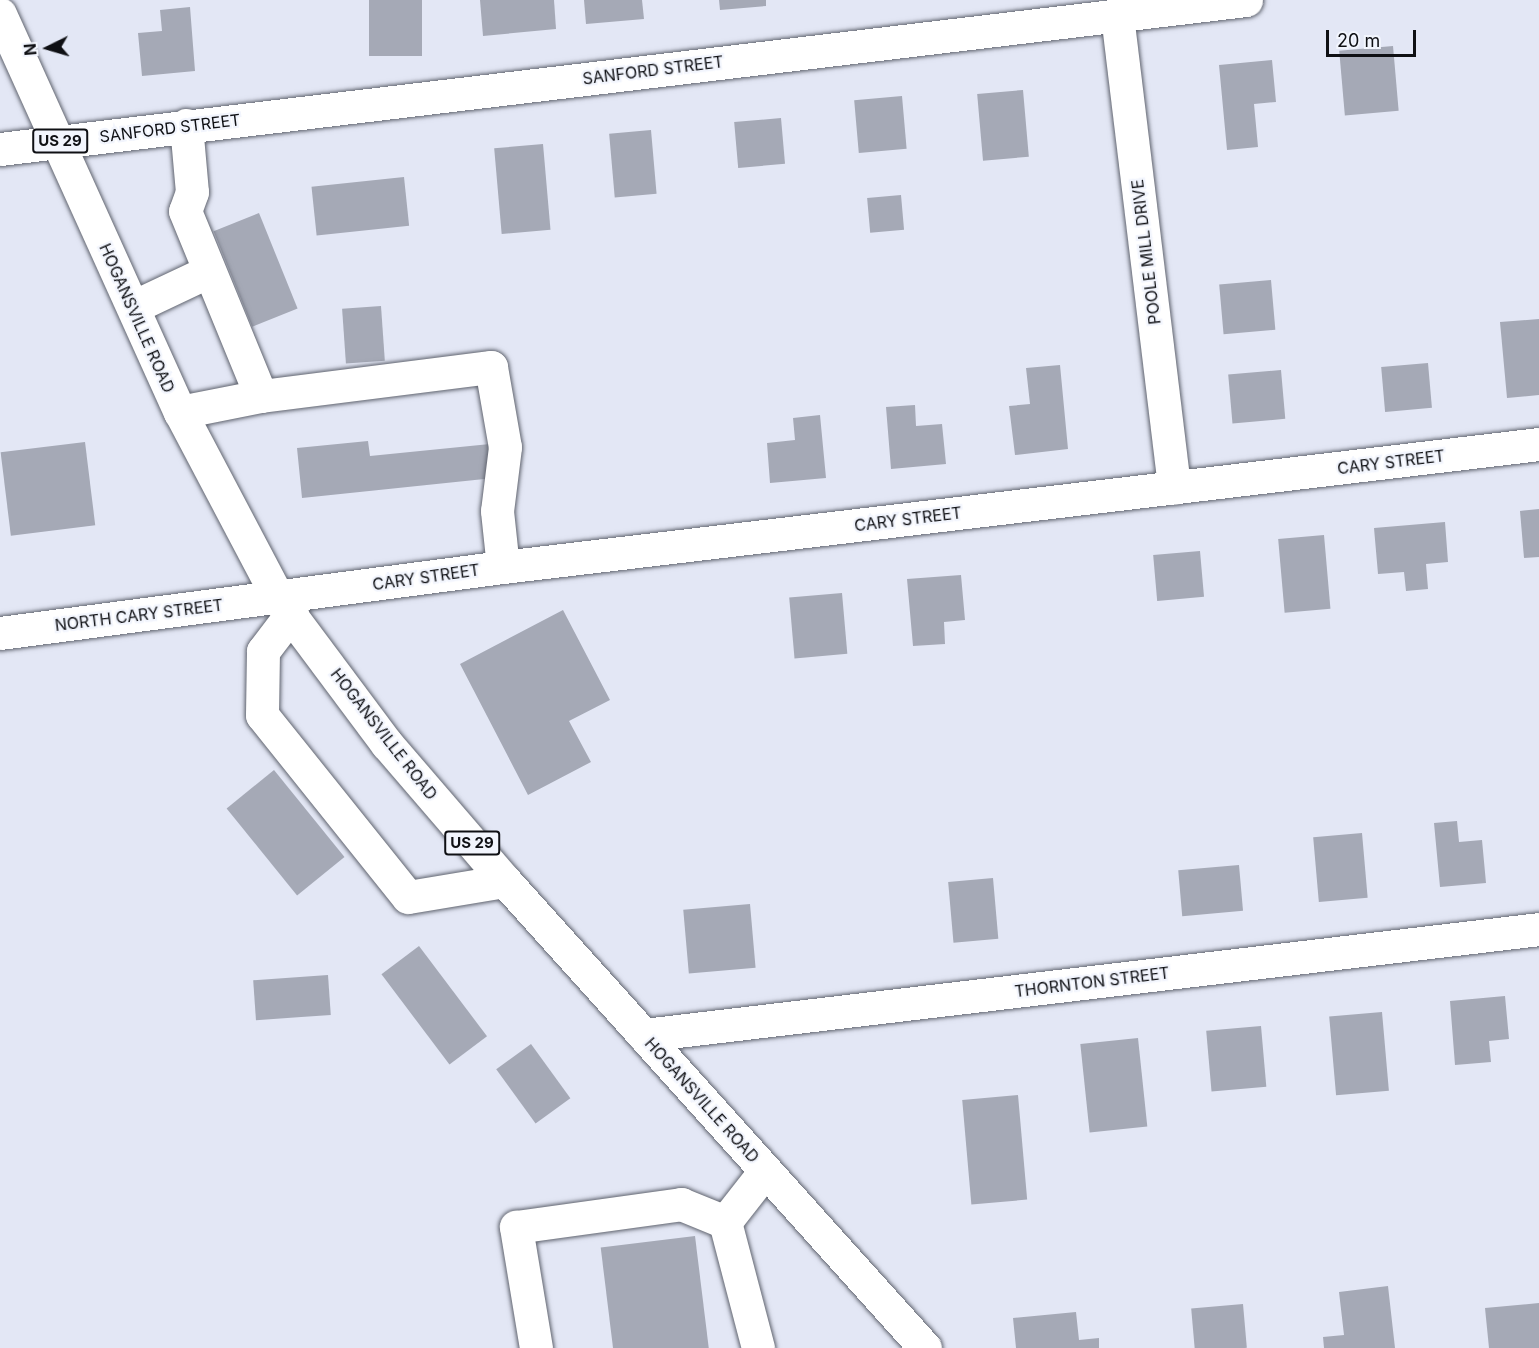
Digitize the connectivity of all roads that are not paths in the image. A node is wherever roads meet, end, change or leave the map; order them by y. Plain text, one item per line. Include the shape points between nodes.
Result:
1 (1246, 0) edge
2 (0, 14) edge
3 (1117, 15) junction
4 (186, 125) junction
5 (60, 142) junction
6 (0, 149) edge
7 (209, 271) junction
8 (133, 307) junction
9 (261, 396) junction
10 (180, 412) junction
11 (1539, 444) edge
12 (1174, 488) junction
13 (503, 567) junction
14 (285, 605) junction
15 (0, 633) edge
16 (505, 881) junction
17 (1539, 930) edge
18 (644, 1035) junction
19 (765, 1171) junction
20 (725, 1222) junction
21 (536, 1348) edge
22 (758, 1348) edge
23 (925, 1348) edge

1 - 3 street, SANFORD STREET
2 - 5 street, HOGANSVILLE ROAD / US 29
3 - 4 street, SANFORD STREET
3 - 12 street, POOLE MILL DRIVE
4 - 5 street, SANFORD STREET
4 - 7 street via 192,192 184,211
5 - 6 street, SANFORD STREET
5 - 8 street, HOGANSVILLE ROAD / US 29
7 - 8 street
7 - 9 street
8 - 10 street, HOGANSVILLE ROAD / US 29
9 - 10 street
9 - 13 street via 491,367 505,447 497,511
10 - 14 street, HOGANSVILLE ROAD / US 29
11 - 12 street, CARY STREET
12 - 13 street, CARY STREET
13 - 14 street, CARY STREET
14 - 15 street, NORTH CARY STREET
14 - 16 street, HOGANSVILLE ROAD / US 29 via 387,744
14 - 16 street via 263,651 262,715 408,897
16 - 18 street, HOGANSVILLE ROAD / US 29
17 - 18 street, THORNTON STREET
18 - 19 street, HOGANSVILLE ROAD / US 29
19 - 20 street
19 - 23 street, HOGANSVILLE ROAD / US 29
20 - 21 street via 681,1204 516,1227
20 - 22 street

